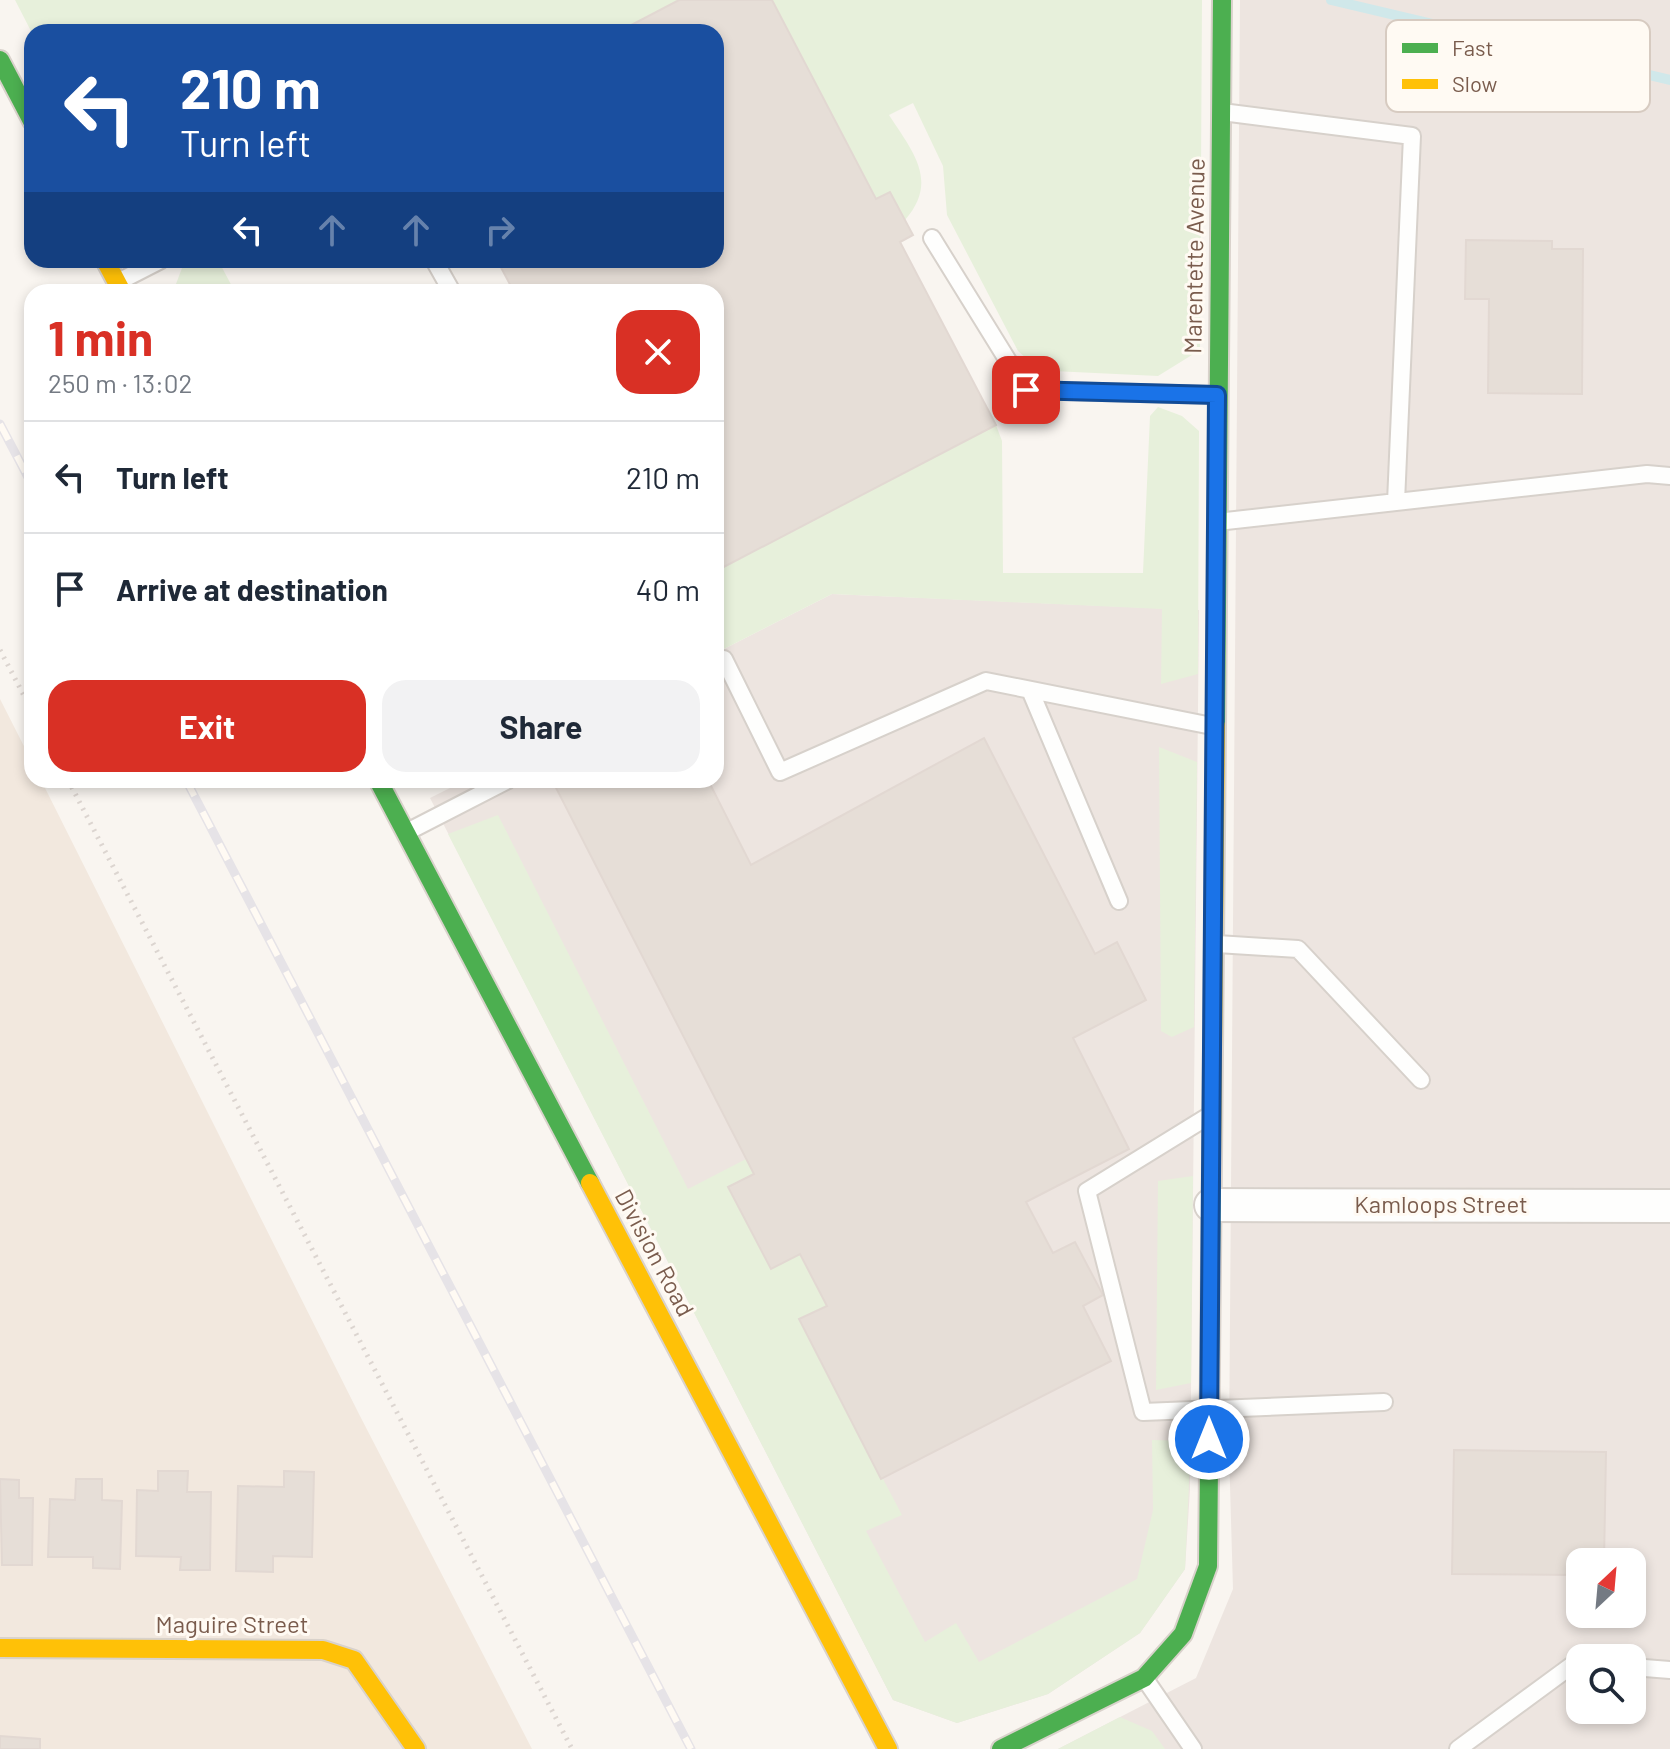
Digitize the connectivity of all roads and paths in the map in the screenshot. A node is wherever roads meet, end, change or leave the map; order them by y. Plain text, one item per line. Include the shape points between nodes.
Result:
1 (1222, 0) edge
2 (0, 60) edge
3 (24, 106) edge
4 (1221, 111) junction
5 (932, 238) dead end
6 (149, 268) edge
7 (124, 284) edge
8 (1217, 395) junction
9 (1670, 476) edge
10 (1396, 502) junction
11 (1216, 522) junction
12 (0, 650) edge
13 (724, 659) edge
14 (1030, 690) junction
15 (24, 696) edge
16 (1214, 726) junction
17 (72, 788) edge
18 (382, 788) edge
19 (492, 788) edge
20 (405, 832) junction
21 (1119, 901) dead end
22 (1212, 943) junction
23 (1421, 1080) dead end
24 (1211, 1114) junction
25 (1211, 1205) junction
26 (1670, 1206) edge
27 (1384, 1402) dead end
28 (1210, 1408) junction
29 (0, 1648) edge
30 (1646, 1668) edge
31 (1566, 1670) edge
32 (1670, 1670) edge
33 (1144, 1678) junction
34 (416, 1749) edge
35 (572, 1749) edge
36 (888, 1749) edge
37 (1001, 1749) edge
38 (1193, 1749) edge
39 (1458, 1749) edge

1 - 4 street, Marentette Avenue
2 - 3 street
4 - 8 street, Marentette Avenue
4 - 10 lane via 1412,136
5 - 8 lane via 1026,390
6 - 7 lane
8 - 11 street, Marentette Avenue
9 - 10 lane via 1647,474
10 - 11 lane
11 - 16 street, Marentette Avenue
12 - 15 path
13 - 14 lane via 780,772 986,681
14 - 16 lane
14 - 21 lane
16 - 22 street, Marentette Avenue
17 - 35 path
18 - 20 street, Division Road
19 - 20 lane
20 - 36 street, Division Road
22 - 23 lane via 1298,949
22 - 24 street, Marentette Avenue
24 - 25 street, Marentette Avenue
24 - 28 lane via 1087,1191 1143,1412
25 - 26 street, Kamloops Street
25 - 28 street, Marentette Avenue
27 - 28 lane
28 - 33 street, Marentette Avenue via 1208,1566 1183,1634
29 - 34 street, Maguire Street via 323,1650 354,1660
30 - 32 lane
31 - 39 lane
33 - 37 street, Marentette Avenue
33 - 38 lane

